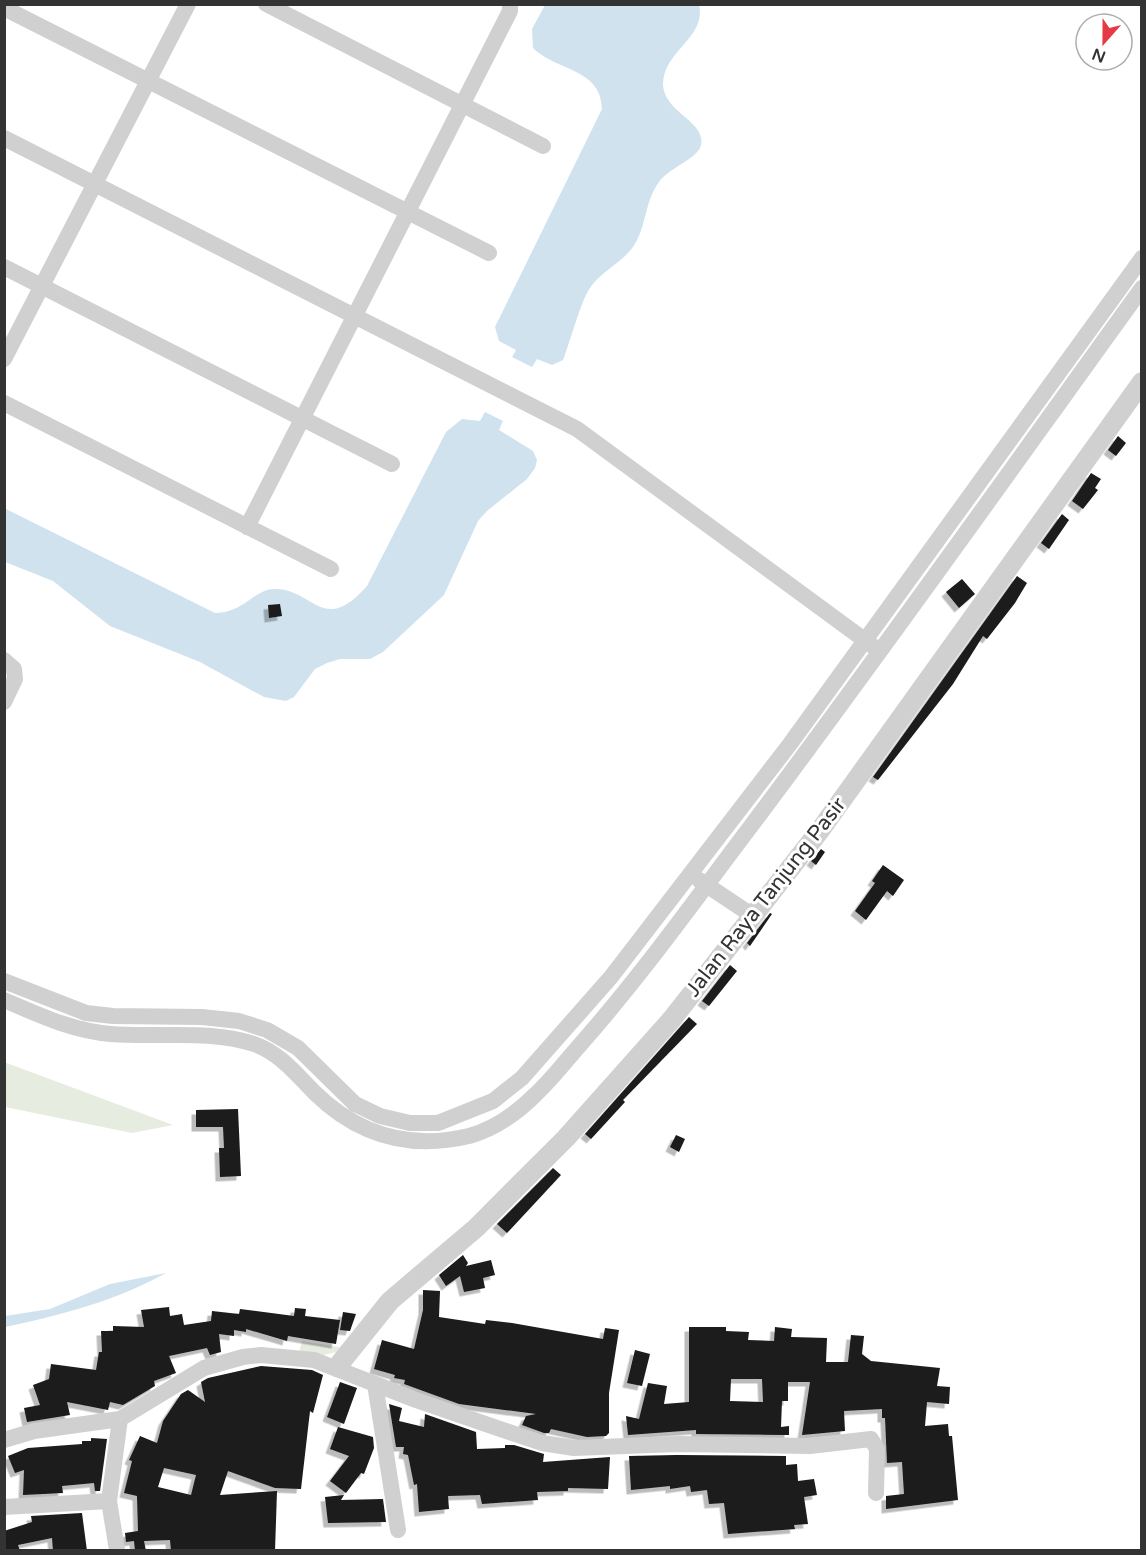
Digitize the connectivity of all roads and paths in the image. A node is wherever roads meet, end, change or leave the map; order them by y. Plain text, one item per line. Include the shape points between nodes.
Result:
1 (188, 4) edge
2 (266, 4) edge
3 (510, 4) edge
4 (4, 8) edge
5 (149, 81) junction
6 (462, 104) junction
7 (4, 138) edge
8 (543, 146) dead end
9 (95, 184) junction
10 (408, 212) junction
11 (489, 253) dead end
12 (1142, 258) edge
13 (4, 267) edge
14 (42, 286) junction
15 (1142, 288) edge
16 (355, 316) junction
17 (4, 359) edge
18 (1142, 382) edge
19 (4, 403) edge
20 (302, 418) junction
21 (392, 464) dead end
22 (247, 527) junction
23 (331, 569) dead end
24 (865, 640) junction
25 (880, 651) junction
26 (6, 660) edge
27 (4, 702) edge
28 (690, 874) junction
29 (707, 885) junction
30 (753, 916) junction
31 (4, 981) edge
32 (4, 1000) edge
33 (337, 1367) junction
34 (375, 1384) junction
35 (120, 1419) junction
36 (4, 1440) edge
37 (876, 1493) dead end
38 (108, 1502) junction
39 (4, 1507) edge
40 (398, 1530) dead end
41 (117, 1551) edge

1 - 5 street
2 - 6 street
3 - 6 street via 510,11
4 - 5 street
5 - 9 street
5 - 10 street
6 - 8 street
6 - 10 street
7 - 9 street
9 - 14 street
9 - 16 street
10 - 11 street
10 - 16 street
12 - 24 street
13 - 14 street
14 - 17 street
14 - 20 street
15 - 25 street
16 - 20 street
16 - 24 street via 578,429
18 - 30 street, Jalan Raya Tanjung Pasir
19 - 22 street
20 - 21 street
20 - 22 street
22 - 23 street
24 - 25 street
24 - 28 street
25 - 29 street
26 - 27 street via 14,669 15,679
28 - 29 street
28 - 31 street via 611,976 522,1078 493,1101 438,1123 410,1123 380,1116 355,1104 298,1048 267,1030 239,1021 202,1017 86,1013
29 - 30 street
29 - 32 street via 628,990 536,1094 507,1119 473,1135 440,1141 408,1141 374,1133 345,1119 286,1062 260,1046 235,1038 202,1035 82,1030
30 - 33 street, Jalan Raya Tanjung Pasir via 655,1040 578,1126 476,1228 390,1301
33 - 34 street
33 - 35 street via 296,1357 243,1357 204,1368
34 - 37 street via 542,1443 574,1448 677,1444 810,1446 871,1439 877,1449
34 - 40 street
35 - 36 street via 34,1431
35 - 38 street
38 - 39 street
38 - 41 street

